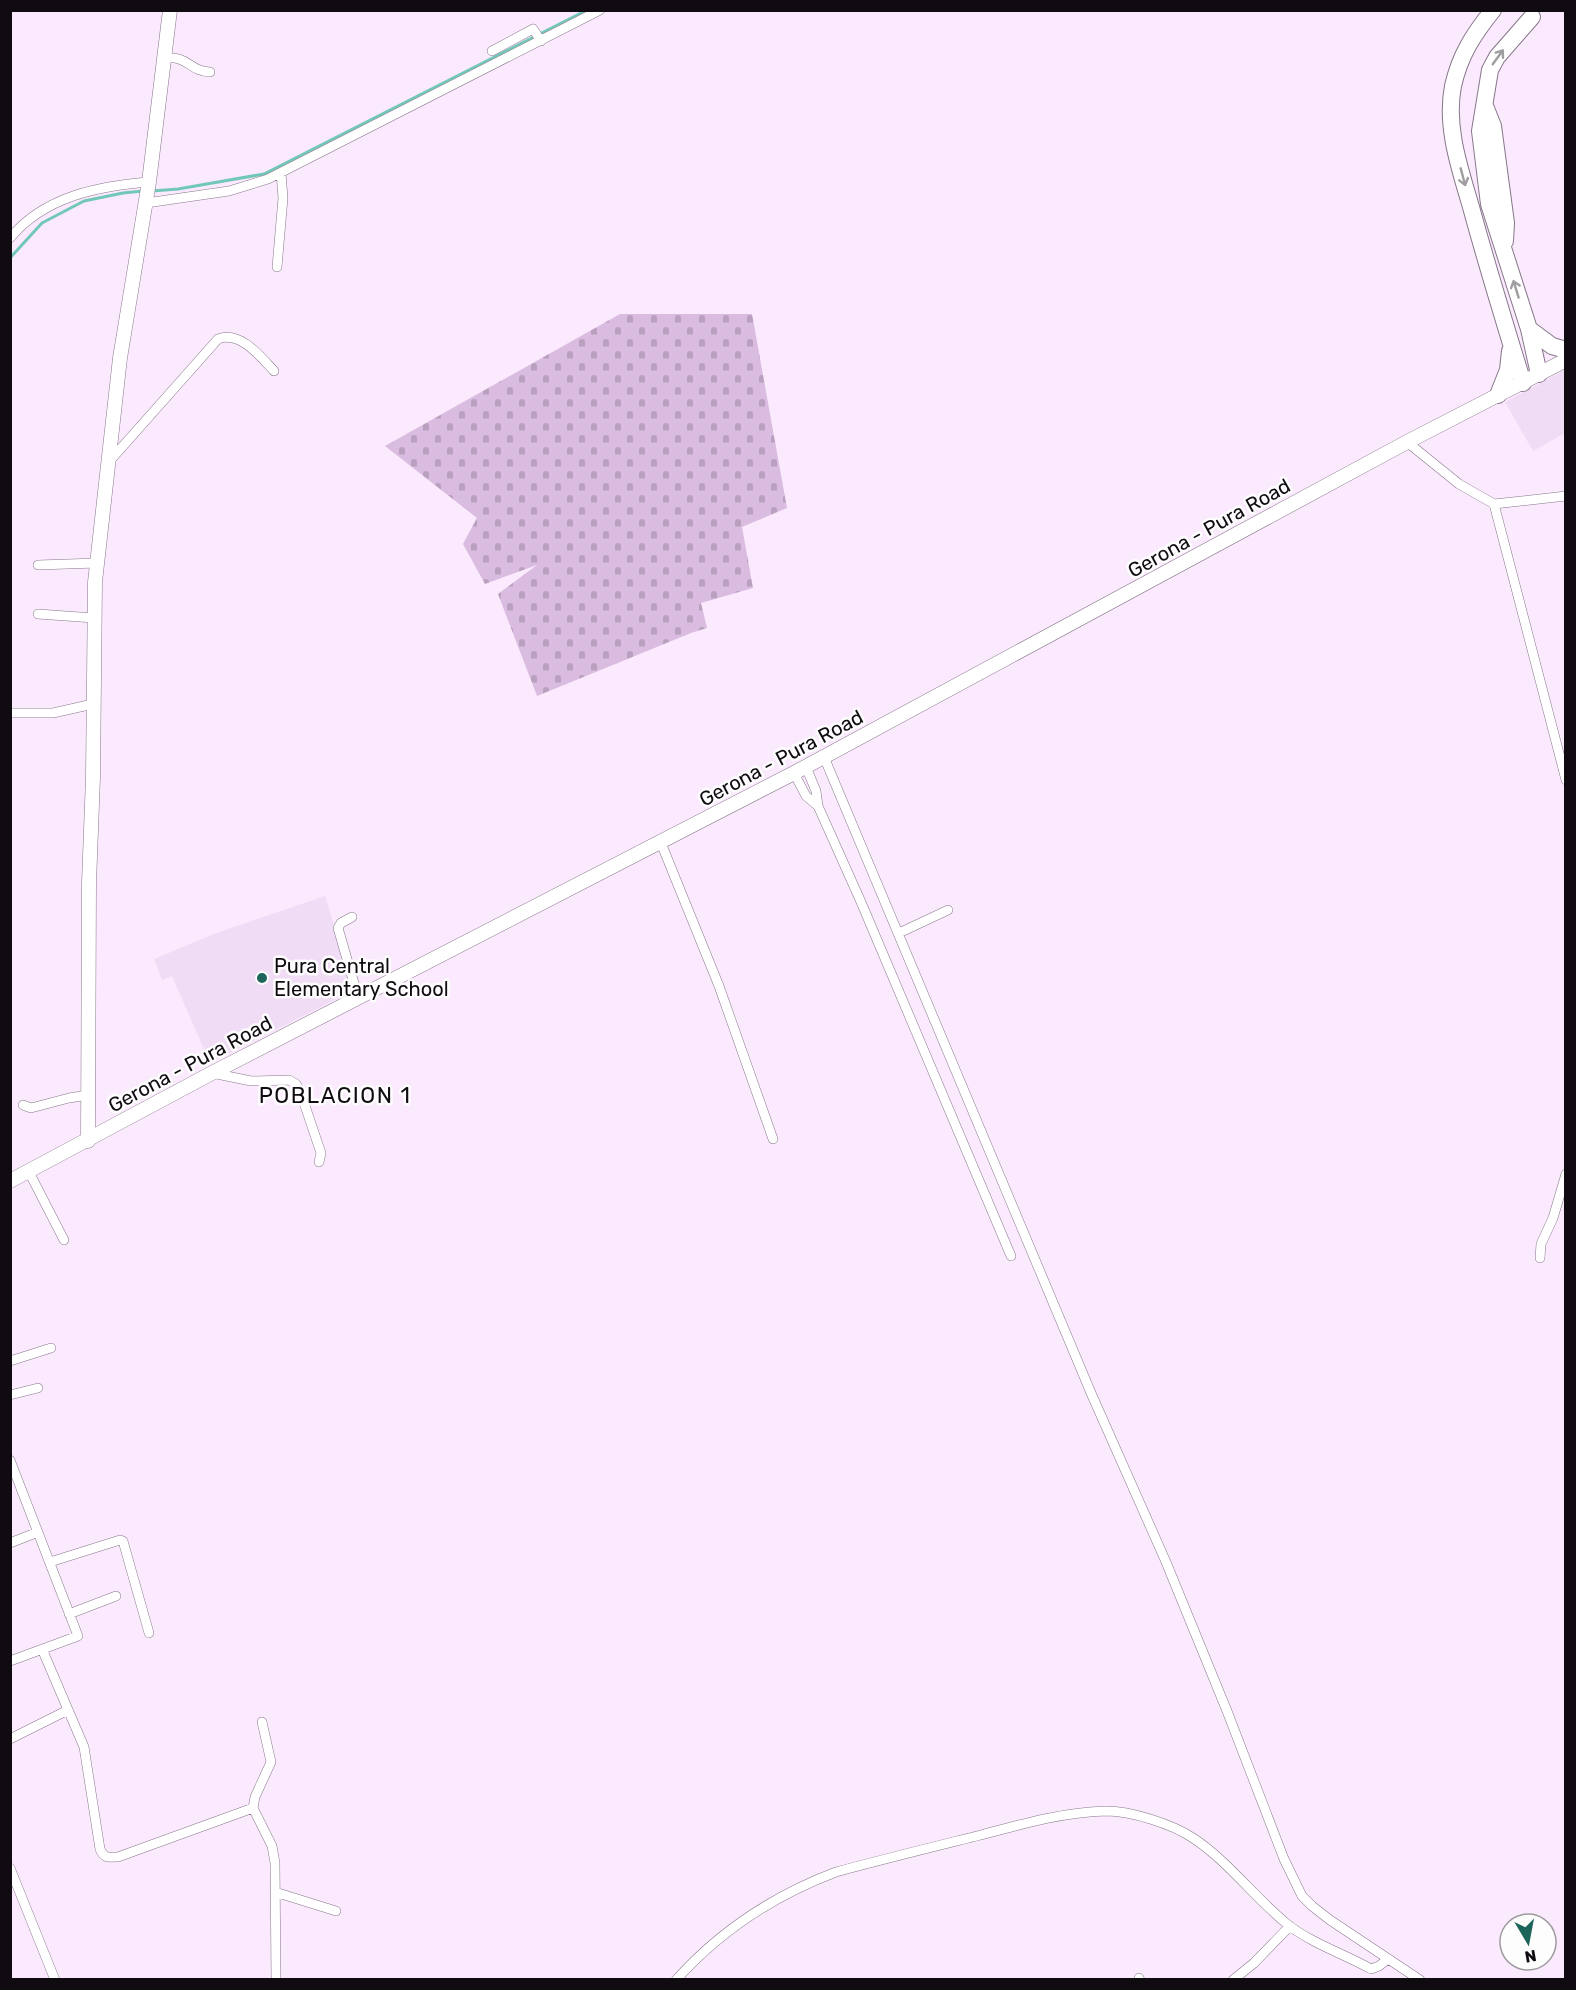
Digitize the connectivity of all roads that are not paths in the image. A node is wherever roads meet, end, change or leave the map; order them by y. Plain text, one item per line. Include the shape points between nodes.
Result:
1 (171, 10) edge
2 (600, 10) edge
3 (1493, 10) edge
4 (1532, 17) dead end
5 (539, 37) junction
6 (492, 51) dead end
7 (165, 58) junction
8 (210, 72) dead end
9 (281, 173) junction
10 (149, 182) junction
11 (146, 203) junction
12 (10, 238) edge
13 (277, 267) dead end
14 (1529, 329) junction
15 (1511, 344) junction
16 (1566, 350) edge
17 (1566, 360) edge
18 (274, 371) dead end
19 (1539, 374) junction
20 (1523, 383) junction
21 (1498, 395) junction
22 (1407, 442) junction
23 (108, 464) junction
24 (1566, 496) edge
25 (1494, 504) junction
26 (97, 563) junction
27 (38, 565) dead end
28 (38, 614) dead end
29 (94, 618) junction
30 (93, 704) junction
31 (10, 713) edge
32 (824, 758) junction
33 (800, 770) junction
34 (1566, 780) edge
35 (661, 843) junction
36 (948, 910) dead end
37 (352, 917) dead end
38 (899, 933) junction
39 (358, 997) junction
40 (212, 1073) junction
41 (88, 1095) junction
42 (23, 1105) dead end
43 (772, 1139) dead end
44 (88, 1141) junction
45 (319, 1162) dead end
46 (29, 1172) junction
47 (1566, 1174) edge
48 (10, 1181) edge
49 (64, 1240) dead end
50 (1011, 1256) dead end
51 (1540, 1258) dead end
52 (51, 1348) dead end
53 (10, 1360) edge
54 (38, 1388) dead end
55 (10, 1395) edge
56 (10, 1460) edge
57 (38, 1532) junction
58 (10, 1543) edge
59 (50, 1562) junction
60 (116, 1596) dead end
61 (69, 1614) junction
62 (149, 1633) dead end
63 (42, 1649) junction
64 (10, 1661) edge
65 (68, 1710) junction
66 (262, 1722) dead end
67 (10, 1739) edge
68 (253, 1808) junction
69 (10, 1868) edge
70 (275, 1892) junction
71 (336, 1911) dead end
72 (1290, 1926) junction
73 (1388, 1959) junction
74 (1408, 1972) junction
75 (55, 1980) edge
76 (276, 1980) edge
77 (676, 1980) edge
78 (1233, 1980) edge
79 (1420, 1980) edge
80 (1429, 1980) edge

1 - 7 main road
2 - 5 street
3 -> 15 highway via 1473,34 1461,58 1453,88 1451,119 1485,264
14 -> 4 highway via 1489,204 1480,131 1490,70
5 - 6 street via 533,29 528,30
5 - 9 street
7 - 8 street via 179,58 197,70
7 - 10 main road
9 - 11 street via 229,191
9 - 13 street via 283,198
10 - 11 main road
10 - 12 street via 70,196 34,216
11 - 23 main road via 120,358
14 - 16 highway via 1552,346
14 - 19 highway
15 - 20 highway
15 - 21 highway via 1508,370
17 - 19 main road, Gerona - Pura Road
18 - 23 street via 252,348 226,337 218,339
19 - 20 main road, Gerona - Pura Road
20 - 21 main road, Gerona - Pura Road
21 - 22 main road, Gerona - Pura Road
22 - 25 street via 1459,483
22 - 32 main road, Gerona - Pura Road
23 - 26 main road
24 - 25 street
25 - 34 street
26 - 27 street
26 - 29 main road
28 - 29 street
29 - 30 main road
30 - 31 street via 54,713
30 - 41 main road
32 - 33 main road, Gerona - Pura Road
32 - 38 street
33 - 35 main road, Gerona - Pura Road
33 - 50 street via 806,796 818,806 861,902
35 - 39 main road, Gerona - Pura Road
35 - 43 street via 719,986
36 - 38 street
37 - 39 street via 338,928
38 - 73 street via 1091,1393 1167,1562 1284,1859 1302,1896
39 - 40 main road, Gerona - Pura Road
40 - 44 main road, Gerona - Pura Road
40 - 45 street via 251,1081 289,1080 296,1084 321,1152
41 - 42 street via 32,1108
41 - 44 main road
44 - 46 main road, Gerona - Pura Road
46 - 48 main road, Gerona - Pura Road
46 - 49 street
47 - 51 street via 1541,1244
52 - 53 street
54 - 55 street
56 - 57 street
57 - 58 street
57 - 59 street
59 - 61 street
59 - 62 street via 123,1542
60 - 61 street
61 - 63 street via 78,1636
63 - 64 street
63 - 65 street
65 - 67 street
65 - 68 street via 84,1747 100,1849 106,1858
66 - 68 street via 271,1762
68 - 70 street via 272,1846
69 - 75 street
70 - 71 street
70 - 76 street
72 - 73 street via 1371,1969
72 - 77 street via 1190,1836 1134,1815 1108,1811 1022,1824 813,1880 749,1916 701,1954
72 - 78 street
73 - 74 street
74 - 79 street
74 - 80 street

